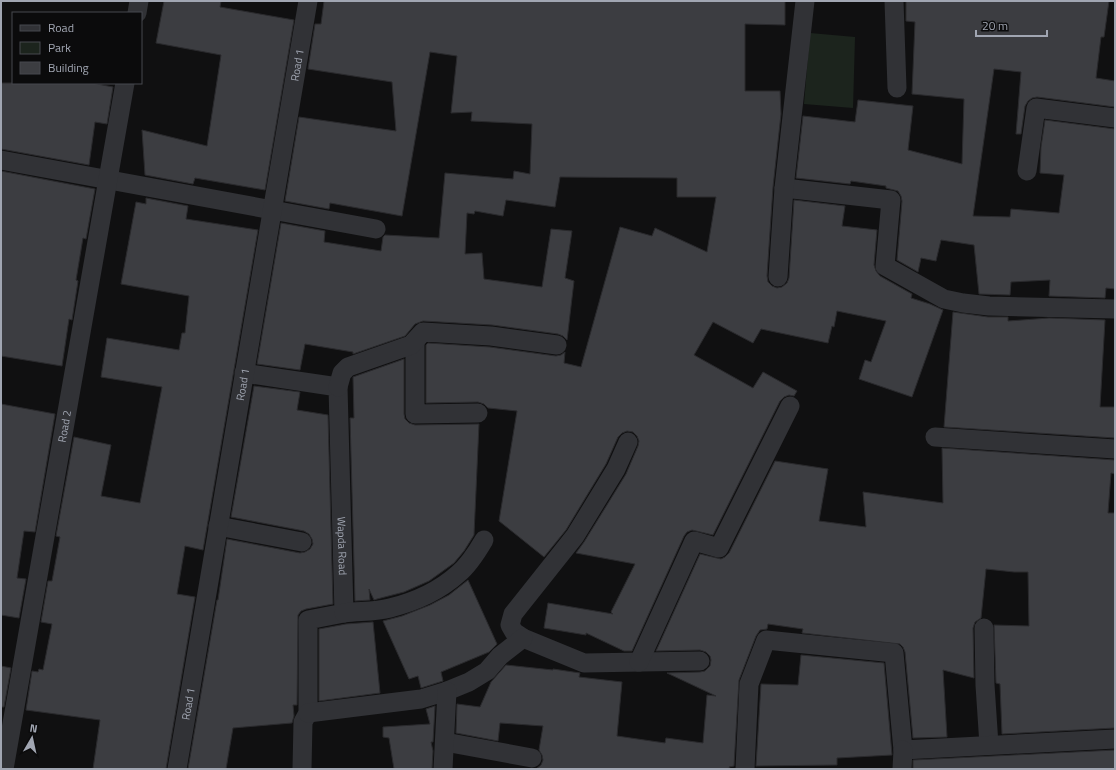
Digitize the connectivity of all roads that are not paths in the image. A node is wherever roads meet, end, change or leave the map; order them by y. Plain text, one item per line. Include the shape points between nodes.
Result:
1 (139, 1) edge
2 (308, 1) edge
3 (805, 1) edge
4 (894, 1) edge
5 (137, 12) edge
6 (125, 84) edge
7 (897, 88) dead end
8 (1115, 118) edge
9 (1, 160) edge
10 (1027, 171) dead end
11 (107, 179) junction
12 (784, 188) junction
13 (272, 210) junction
14 (376, 229) dead end
15 (778, 277) dead end
16 (1115, 309) edge
17 (415, 341) junction
18 (557, 345) dead end
19 (244, 373) junction
20 (338, 387) junction
21 (790, 406) dead end
22 (478, 413) dead end
23 (935, 437) dead end
24 (628, 442) dead end
25 (1115, 449) edge
26 (218, 526) junction
27 (484, 540) dead end
28 (302, 542) dead end
29 (344, 613) junction
30 (984, 628) dead end
31 (523, 638) junction
32 (639, 662) junction
33 (700, 662) dead end
34 (447, 691) junction
35 (308, 713) junction
36 (1115, 739) edge
37 (445, 742) junction
38 (989, 745) junction
39 (903, 750) junction
40 (532, 758) dead end
41 (4, 769) edge
42 (177, 769) edge
43 (302, 769) edge
44 (444, 769) edge
45 (745, 769) edge
46 (902, 769) edge

1 - 5 street
2 - 13 street, Road 1
3 - 12 street
4 - 7 street
6 - 11 street, Road 2
8 - 10 street via 1036,108
9 - 11 street
11 - 13 street
11 - 41 street, Road 2
12 - 15 street
12 - 16 street via 890,200 885,266 944,298 989,306
13 - 14 street
13 - 19 street, Road 1
17 - 18 street via 423,332 491,336
17 - 20 street via 411,345 348,367 342,373
17 - 22 street via 415,414
19 - 20 street
19 - 26 street, Road 1
20 - 29 street, Wapda Road
21 - 32 street via 719,548 694,541
23 - 25 street
24 - 31 street via 616,469 575,536 513,614 510,625 514,632
26 - 28 street
26 - 42 street, Road 1
27 - 29 street via 475,556 459,574 421,598 389,608
29 - 35 street via 308,620
30 - 38 street
31 - 32 street via 584,663
31 - 34 street via 500,656 487,671
32 - 33 street
34 - 35 street via 421,699
34 - 37 street
35 - 43 street via 303,722
36 - 38 street
37 - 40 street
37 - 44 street
38 - 39 street
39 - 45 street via 894,653 766,640 749,684
39 - 46 street

